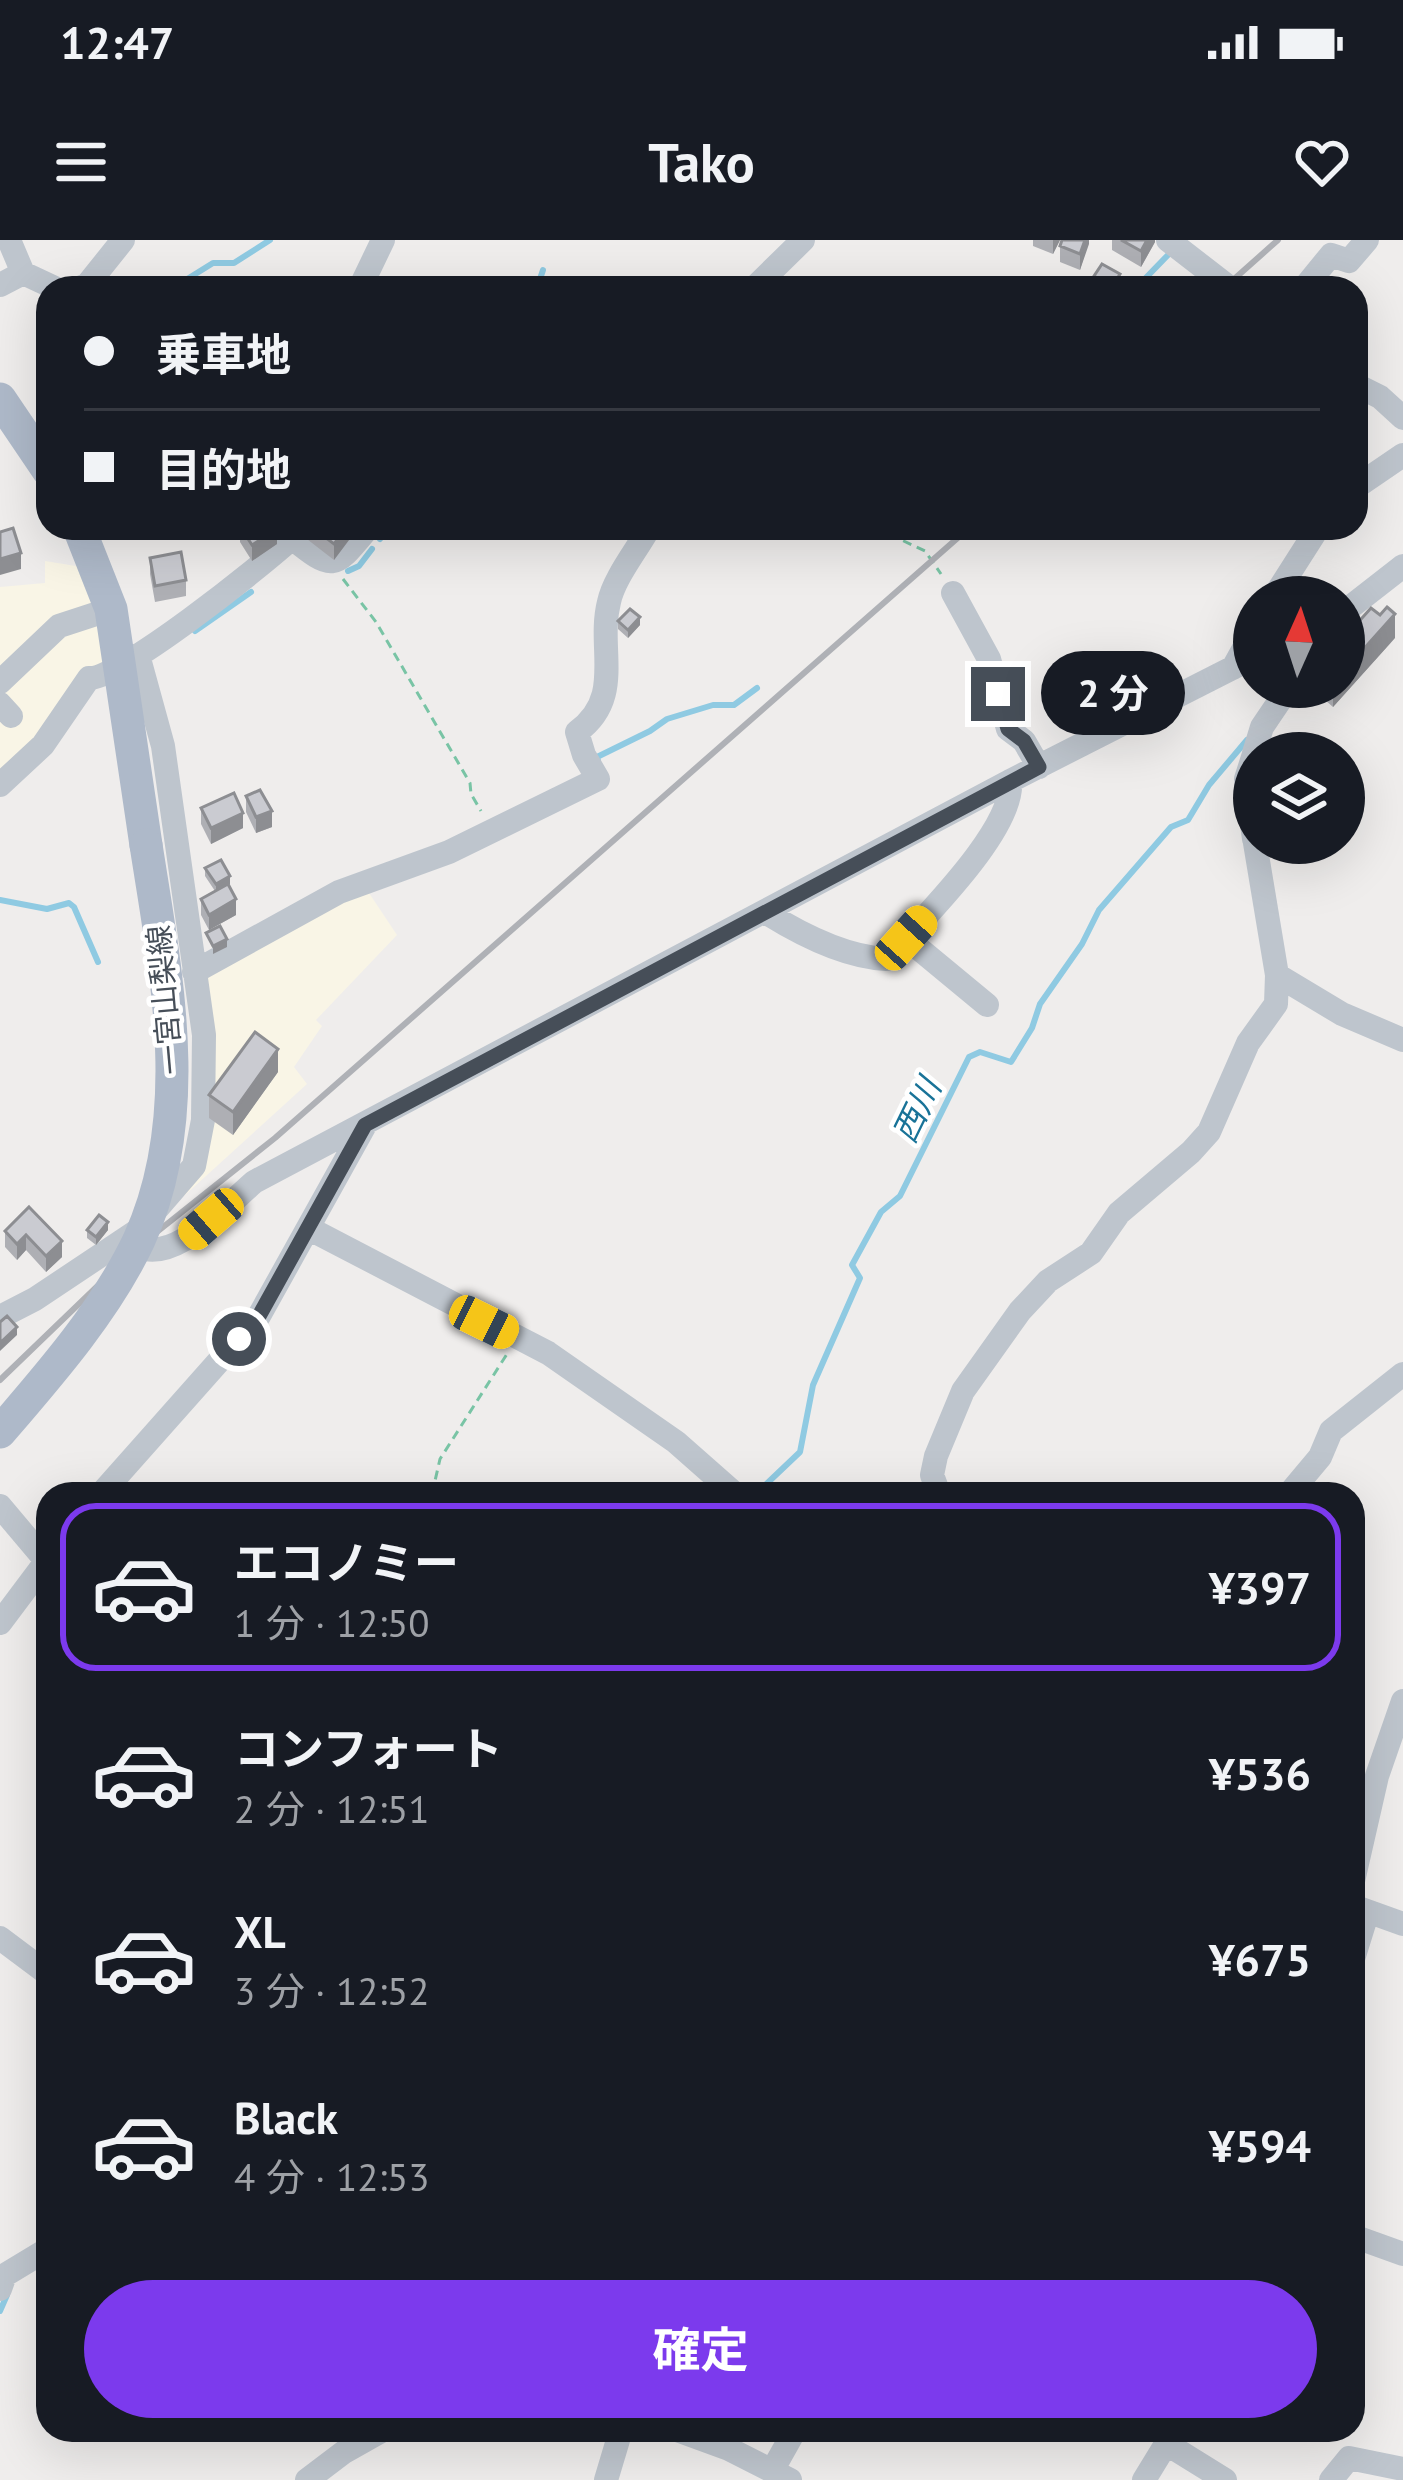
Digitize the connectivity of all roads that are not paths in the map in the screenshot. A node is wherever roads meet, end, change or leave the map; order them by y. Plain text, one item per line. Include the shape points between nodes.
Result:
1 (9, 240) edge
2 (123, 240) edge
3 (383, 240) edge
4 (803, 240) edge
5 (1168, 240) edge
6 (1367, 240) edge
7 (94, 276) edge
8 (366, 276) edge
9 (766, 276) edge
10 (1215, 276) edge
11 (1314, 276) edge
12 (11, 279) edge
13 (1368, 391) edge
14 (1, 402) edge
15 (1403, 418) edge
16 (36, 453) edge
17 (1403, 455) edge
18 (1368, 479) edge
19 (84, 540) edge
20 (282, 540) edge
21 (296, 540) edge
22 (358, 540) edge
23 (642, 540) edge
24 (1310, 540) edge
25 (1403, 566) edge
26 (1287, 576) edge
27 (953, 593) road end
28 (1365, 596) edge
29 (111, 609) junction
30 (136, 655) junction
31 (1233, 668) edge
32 (0, 682) edge
33 (1039, 767) junction
34 (1010, 782) junction
35 (0, 785) edge
36 (1258, 864) edge
37 (765, 911) junction
38 (906, 938) junction
39 (194, 971) junction
40 (1277, 975) junction
41 (987, 1005) dead end
42 (1403, 1040) edge
43 (365, 1125) junction
44 (141, 1228) junction
45 (308, 1228) junction
46 (0, 1317) edge
47 (1403, 1374) edge
48 (0, 1432) edge
49 (111, 1482) edge
50 (722, 1482) edge
51 (935, 1482) edge
52 (1299, 1482) edge
53 (0, 1506) edge
54 (36, 1548) edge
55 (36, 1576) edge
56 (0, 1623) edge
57 (1403, 1701) edge
58 (1365, 1828) edge
59 (1365, 1912) edge
60 (1403, 1924) edge
61 (0, 1938) edge
62 (36, 1965) edge
63 (1365, 2240) edge
64 (1403, 2254) edge
65 (36, 2256) edge
66 (2, 2277) edge
67 (362, 2442) edge
68 (617, 2442) edge
69 (710, 2442) edge
70 (791, 2442) edge
71 (1168, 2442) edge
72 (1177, 2442) edge
73 (1403, 2469) edge
74 (781, 2475) edge
75 (307, 2480) edge
76 (606, 2480) edge
77 (1144, 2480) edge
78 (1225, 2480) edge
79 (1331, 2480) edge

1 - 12 street
2 - 7 street
3 - 8 street
4 - 9 street
5 - 10 street
6 - 11 street via 1349,261 1331,255
13 - 15 street
14 - 16 main road
17 - 18 street
19 - 29 main road, 一宮山梨線
20 - 30 street via 254,573
21 - 22 street via 331,563
23 - 39 street via 608,601 600,710 578,731 598,779 449,852 340,892
24 - 26 street
25 - 28 street
27 - 33 street via 989,659 1008,729
29 - 30 main road, 一宮山梨線
29 - 32 street via 59,626
30 - 35 street via 89,678 43,746
30 - 39 street via 163,746
30 - 48 main road, 一宮山梨線, bridge via 146,845 173,1077 160,1176 139,1240 105,1296
31 - 33 street
33 - 34 street
34 - 37 street
34 - 38 street via 1012,797 965,874
36 - 40 street
37 - 38 street via 864,958 886,959
37 - 43 street
38 - 41 street
39 - 44 street via 204,1035 194,1166
40 - 42 street
40 - 51 street via 1276,1004 1248,1043 1209,1132 1119,1213 1091,1253 1034,1296 964,1390 936,1456
43 - 44 street via 254,1182 171,1248 129,1244
43 - 45 street
44 - 46 street
45 - 49 street via 259,1316
45 - 50 street via 548,1353
47 - 52 street via 1331,1431
53 - 54 street
55 - 56 street
57 - 58 street
59 - 60 street
61 - 62 street
63 - 64 street
65 - 66 street
67 - 75 street
68 - 76 street
69 - 74 street
70 - 74 street
71 - 77 street
72 - 78 street
73 - 79 street via 1348,2458

